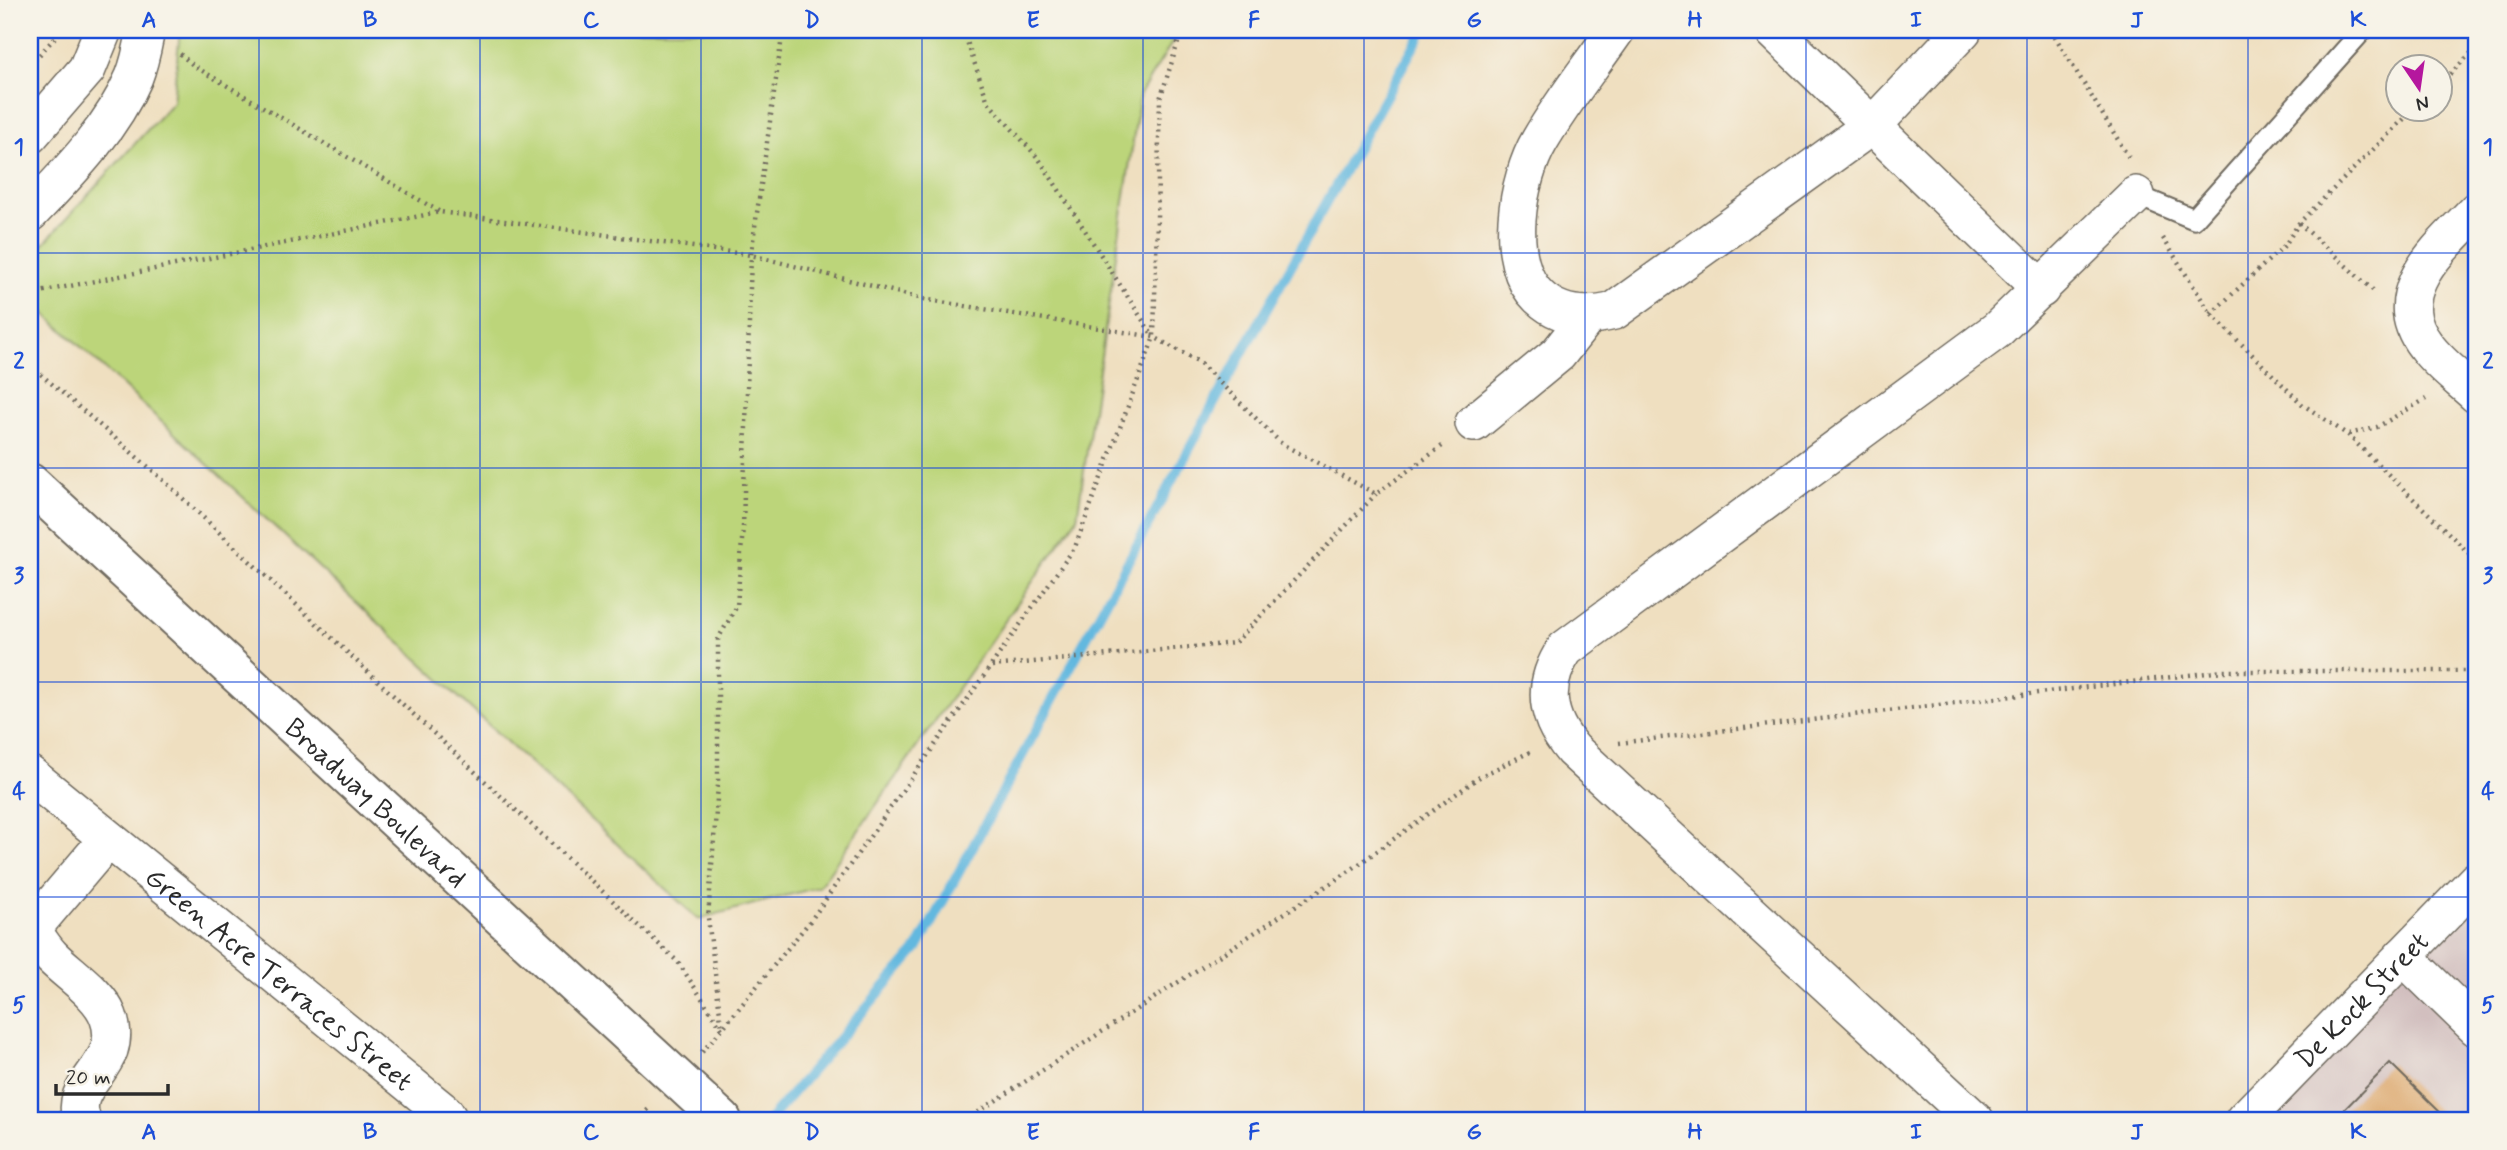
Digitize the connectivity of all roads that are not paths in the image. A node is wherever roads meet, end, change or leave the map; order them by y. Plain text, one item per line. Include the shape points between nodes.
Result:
1 (103, 30) edge
2 (1616, 30) edge
3 (1773, 30) edge
4 (1963, 30) edge
5 (2362, 30) edge
6 (160, 39) edge
7 (1874, 124) junction
8 (30, 135) edge
9 (2136, 195) joint
10 (2477, 210) edge
11 (30, 213) edge
12 (2041, 289) junction
13 (1588, 316) junction
14 (2469, 387) edge
15 (1474, 423) road end
16 (30, 483) edge
17 (30, 775) edge
18 (108, 839) junction
19 (2477, 880) edge
20 (30, 929) edge
21 (2403, 956) junction
22 (2477, 1028) edge
23 (82, 1120) edge
24 (449, 1120) edge
25 (722, 1120) edge
26 (1975, 1120) edge
27 (2244, 1120) edge

1 - 8 street via 87,69
2 - 13 street via 1539,141 1527,173 1517,231 1517,256 1529,286 1553,307
3 - 7 street
4 - 7 street
5 - 9 lane via 2194,219
6 - 11 street via 73,168
7 - 12 street
7 - 13 street via 1614,311
9 - 12 street
10 - 14 street via 2424,267 2413,297 2413,314 2424,343
12 - 26 street via 1997,330 1565,649 1549,683 1552,720 1570,747
13 - 15 street via 1558,354
16 - 25 main road, Broadway Boulevard
17 - 18 street, Green Acre Terraces Street
18 - 20 street
18 - 24 street, Green Acre Terraces Street
19 - 21 street, De Kock Street
20 - 23 street via 108,1016 107,1059 82,1092
21 - 22 street
21 - 27 street, De Kock Street

